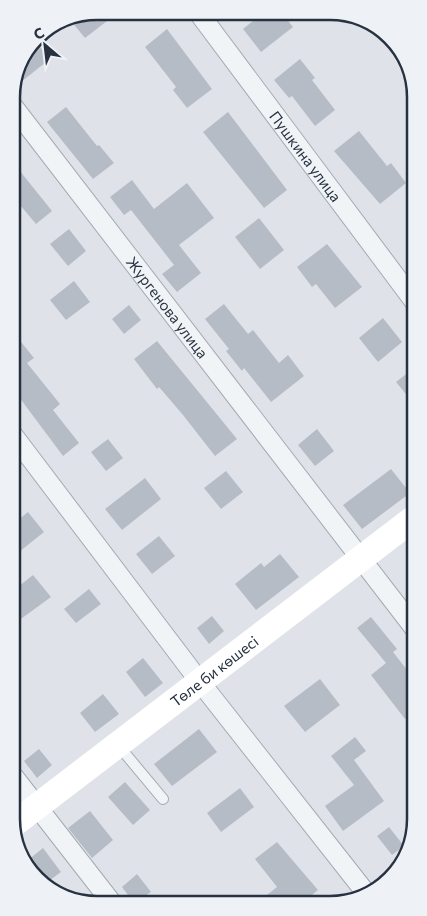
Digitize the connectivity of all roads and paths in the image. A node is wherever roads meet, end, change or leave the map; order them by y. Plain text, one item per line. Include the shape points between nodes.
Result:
1 (204, 20) edge
2 (20, 115) edge
3 (407, 293) edge
4 (20, 444) edge
5 (407, 523) edge
6 (361, 559) junction
7 (407, 619) edge
8 (200, 682) junction
9 (118, 745) junction
10 (20, 785) edge
11 (163, 799) dead end
12 (37, 806) junction
13 (20, 819) edge
14 (362, 889) edge
15 (107, 896) edge

1 - 3 street, Пушкина улица
2 - 6 street, Жургенова улица
4 - 8 street
5 - 6 street, Төле би көшесі
6 - 7 street, Жургенова улица
6 - 8 street, Төле би көшесі
8 - 9 street, Төле би көшесі
8 - 14 street
9 - 11 lane
9 - 12 street, Төле би көшесі
10 - 12 street
12 - 13 street, Төле би көшесі
12 - 15 street

